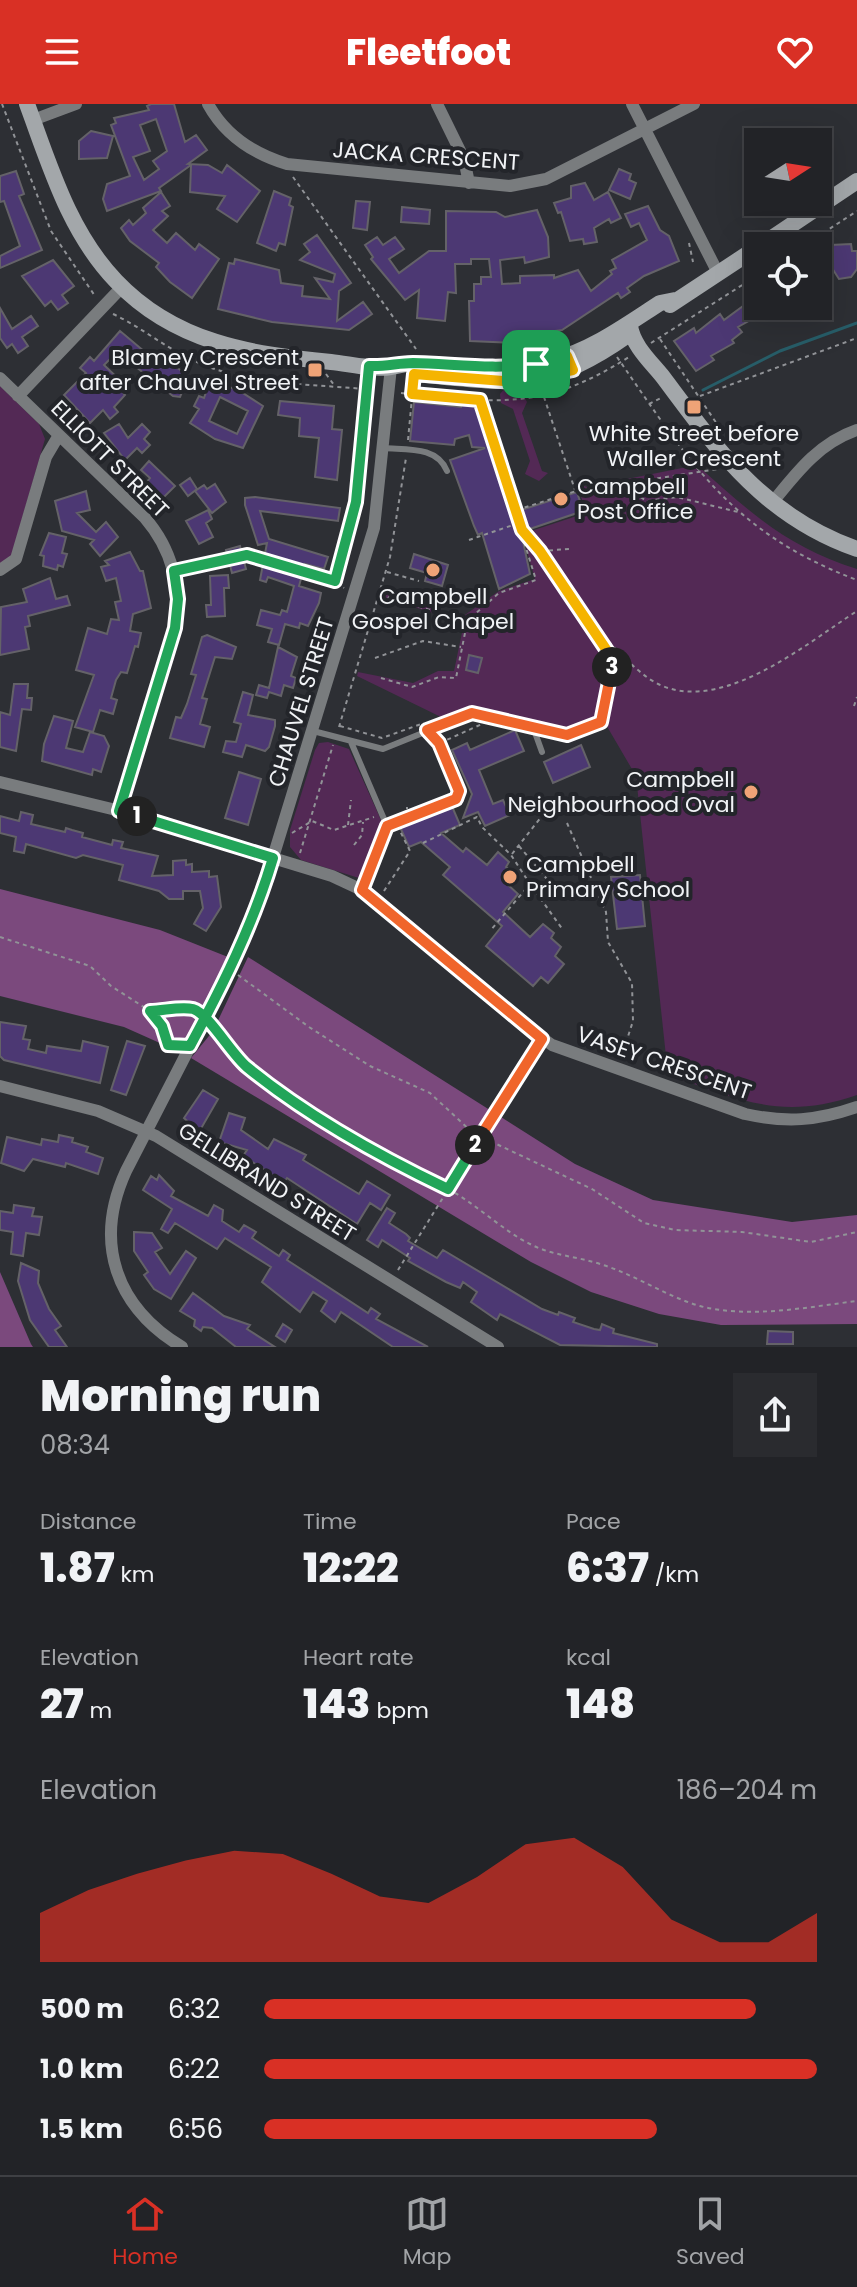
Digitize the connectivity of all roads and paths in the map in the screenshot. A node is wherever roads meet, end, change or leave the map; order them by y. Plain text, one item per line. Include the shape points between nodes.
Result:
1 (2, 104) edge
2 (76, 104) edge
3 (208, 104) edge
4 (437, 104) edge
5 (632, 104) edge
6 (694, 104) edge
7 (30, 112) edge
8 (645, 130) junction
9 (283, 162) junction
10 (857, 181) edge
11 (469, 183) junction
12 (857, 211) edge
13 (781, 232) edge
14 (825, 232) edge
15 (744, 257) edge
16 (718, 273) junction
17 (744, 284) edge
18 (122, 287) junction
19 (103, 306) junction
20 (633, 328) junction
21 (660, 338) junction
22 (857, 338) edge
23 (653, 342) dead end
24 (416, 349) dead end
25 (637, 352) dead end
26 (621, 362) junction
27 (570, 363) junction
28 (369, 366) junction
29 (391, 367) junction
30 (464, 372) junction
31 (505, 372) junction
32 (414, 374) junction
33 (0, 378) edge
34 (366, 389) junction
35 (671, 390) junction
36 (389, 392) junction
37 (412, 394) junction
38 (18, 396) junction
39 (544, 397) junction
40 (699, 397) junction
41 (480, 400) junction
42 (648, 404) junction
43 (857, 430) edge
44 (59, 435) junction
45 (724, 435) dead end
46 (384, 448) junction
47 (407, 450) junction
48 (731, 466) junction
49 (447, 471) dead end
50 (697, 472) junction
51 (616, 484) junction
52 (576, 491) junction
53 (772, 503) junction
54 (516, 510) junction
55 (740, 512) junction
56 (520, 523) junction
57 (522, 530) junction
58 (469, 540) dead end
59 (569, 549) dead end
60 (857, 549) edge
61 (540, 551) junction
62 (0, 570) edge
63 (174, 571) junction
64 (386, 572) junction
65 (857, 580) edge
66 (335, 581) junction
67 (419, 581) dead end
68 (379, 594) junction
69 (346, 595) dead end
70 (857, 611) edge
71 (582, 613) junction
72 (347, 620) junction
73 (467, 621) junction
74 (369, 626) junction
75 (463, 647) junction
76 (375, 658) dead end
77 (381, 678) dead end
78 (857, 697) edge
79 (854, 706) dead end
80 (491, 721) dead end
81 (339, 726) junction
82 (533, 727) junction
83 (427, 730) junction
84 (313, 731) junction
85 (567, 735) joint
86 (335, 737) junction
87 (351, 742) junction
88 (439, 743) junction
89 (542, 752) dead end
90 (0, 782) edge
91 (557, 797) dead end
92 (351, 800) dead end
93 (407, 807) dead end
94 (119, 811) junction
95 (407, 818) junction
96 (363, 821) junction
97 (309, 822) junction
98 (386, 822) junction
99 (396, 823) junction
100 (567, 823) dead end
101 (348, 826) junction
102 (291, 839) dead end
103 (423, 843) dead end
104 (354, 845) dead end
105 (519, 846) junction
106 (511, 855) junction
107 (273, 858) junction
108 (297, 866) junction
109 (530, 884) junction
110 (362, 890) junction
111 (382, 896) dead end
112 (541, 899) junction
113 (563, 930) dead end
114 (490, 931) dead end
115 (0, 937) edge
116 (230, 969) junction
117 (150, 1011) junction
118 (205, 1018) junction
119 (542, 1039) junction
120 (190, 1046) junction
121 (619, 1063) dead end
122 (0, 1086) edge
123 (857, 1107) edge
124 (146, 1132) junction
125 (481, 1137) junction
126 (448, 1189) junction
127 (857, 1232) edge
128 (391, 1283) junction
129 (857, 1301) edge
130 (182, 1347) edge
131 (498, 1347) edge

1 - 19 path via 51,231
2 - 7 street
3 - 9 street, JACKA CRESCENT via 235,137
4 - 11 street via 464,159
5 - 8 street
6 - 8 street, JACKA CRESCENT
7 - 18 street via 71,219
8 - 11 street, JACKA CRESCENT via 537,182
8 - 16 street
9 - 11 street, JACKA CRESCENT
9 - 24 path
10 - 13 street
12 - 14 path
15 - 16 street
16 - 20 street
17 - 21 path
18 - 19 street
18 - 28 street via 170,324 218,345
19 - 34 path via 202,365
19 - 38 street
20 - 27 street
20 - 35 street
21 - 23 path
21 - 40 path
22 - 40 path
25 - 26 path
26 - 39 path
26 - 42 path
27 - 31 street
27 - 31 street via 525,381
28 - 29 street
28 - 34 path
29 - 30 street via 410,363
29 - 32 street
29 - 36 street, CHAUVEL STREET
30 - 31 street
30 - 32 street
32 - 37 path
33 - 38 street, ELLIOTT STREET
34 - 36 path
34 - 66 path via 356,502
35 - 40 path
35 - 42 path
35 - 48 street
36 - 37 path
36 - 46 street, CHAUVEL STREET
37 - 41 path
37 - 47 path
38 - 44 street, ELLIOTT STREET
39 - 41 path
39 - 52 path
40 - 45 path
41 - 54 path
42 - 50 path
43 - 53 street via 813,455
44 - 62 street via 46,457 16,559
44 - 63 street, ELLIOTT STREET via 149,522
46 - 47 lane
46 - 72 street, CHAUVEL STREET via 374,528
47 - 49 lane via 432,454
47 - 64 path
48 - 50 path
48 - 53 street
50 - 51 path
50 - 55 path
51 - 52 path
51 - 55 path via 647,501 677,497
52 - 54 path
53 - 60 street
54 - 56 path
55 - 65 path via 786,545
56 - 57 path
56 - 58 path
57 - 61 path
57 - 73 path via 536,580 499,593
59 - 61 path
61 - 71 path
63 - 66 path via 247,555
63 - 94 street, ELLIOTT STREET via 175,628
64 - 67 path
64 - 68 path
66 - 69 path
68 - 73 path
68 - 74 path
70 - 71 path via 747,678 688,692 649,678
71 - 85 path via 614,661 601,722
72 - 74 path
72 - 84 street, CHAUVEL STREET
73 - 75 path
74 - 81 path
75 - 76 path via 423,641
75 - 77 path via 456,678 439,677 412,687
78 - 79 path
80 - 88 path
81 - 83 path via 382,738 423,721
81 - 86 path
82 - 83 lane via 472,713
82 - 85 lane
82 - 89 lane
83 - 87 lane via 383,749
83 - 88 path
84 - 86 lane
84 - 107 street, CHAUVEL STREET
86 - 87 lane
86 - 97 path
87 - 98 lane
88 - 95 path via 459,791 456,799
90 - 94 street, VASEY CRESCENT
91 - 105 path
92 - 101 path
93 - 95 path
94 - 107 street, VASEY CRESCENT
95 - 99 path
96 - 98 path
96 - 101 path
96 - 104 path
97 - 101 path via 334,830
97 - 102 path via 291,833
97 - 108 path
98 - 99 path
98 - 110 lane
99 - 111 path via 410,851
100 - 121 path via 606,912 608,942 632,983 633,1021
103 - 106 path via 477,817
105 - 106 path
105 - 112 path via 552,885
106 - 109 path
107 - 108 street, VASEY CRESCENT
107 - 116 street, CHAUVEL STREET
108 - 110 street, VASEY CRESCENT
109 - 112 path
109 - 114 path
110 - 119 street, VASEY CRESCENT
112 - 113 path
115 - 117 path via 90,966
116 - 118 street, CHAUVEL STREET
116 - 125 path via 370,1066 430,1093
117 - 118 path via 194,1009
117 - 120 path via 168,1045
118 - 120 street, CHAUVEL STREET
118 - 126 path via 244,1065 287,1097
119 - 123 street, VASEY CRESCENT via 774,1120 811,1120
119 - 125 path
120 - 124 street, CHAUVEL STREET
122 - 124 street, GELLIBRAND STREET via 98,1111
124 - 128 street, GELLIBRAND STREET
124 - 130 street, CHAUVEL STREET via 114,1204 112,1253 135,1309 152,1328
125 - 126 path
125 - 127 path via 592,1189 644,1223 811,1242
126 - 128 path
126 - 129 path via 527,1243 600,1264 703,1306 787,1309
128 - 131 street, GELLIBRAND STREET

